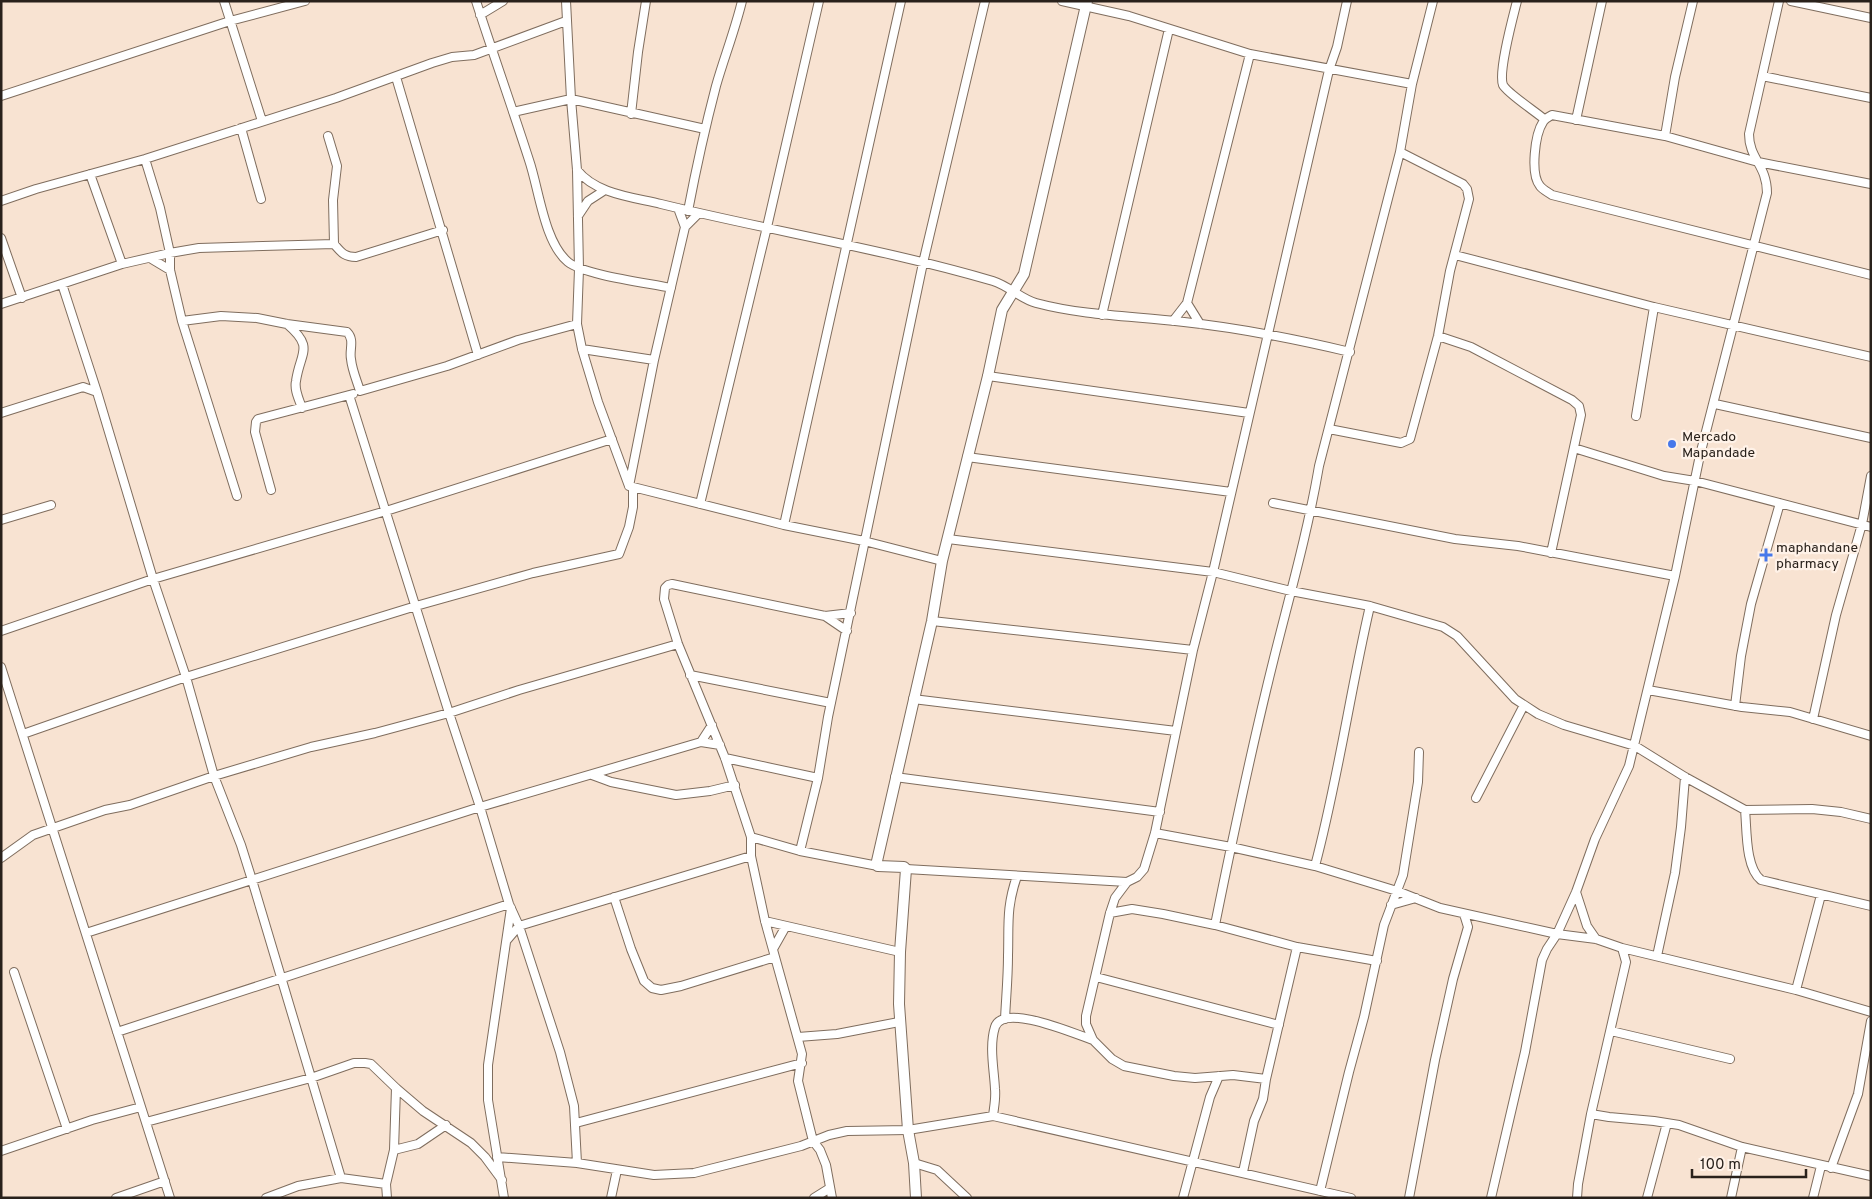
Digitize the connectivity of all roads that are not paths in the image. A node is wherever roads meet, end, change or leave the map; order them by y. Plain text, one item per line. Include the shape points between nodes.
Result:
1 (224, 1) edge
2 (305, 1) edge
3 (476, 1) edge
4 (503, 1) edge
5 (566, 1) edge
6 (646, 1) edge
7 (742, 1) edge
8 (819, 1) edge
9 (901, 1) edge
10 (985, 1) edge
11 (1062, 1) edge
12 (1347, 1) edge
13 (1433, 1) edge
14 (1517, 1) edge
15 (1602, 1) edge
16 (1693, 1) edge
17 (1779, 1) edge
18 (1791, 1) edge
19 (1086, 3) edge
20 (480, 15) junction
21 (1871, 18) edge
22 (230, 21) junction
23 (566, 21) junction
24 (1169, 29) junction
25 (492, 48) junction
26 (1250, 54) junction
27 (1329, 70) junction
28 (1762, 76) junction
29 (396, 77) junction
30 (1412, 84) junction
31 (1, 96) edge
32 (1871, 98) edge
33 (571, 99) junction
34 (513, 112) junction
35 (631, 114) junction
36 (1544, 119) junction
37 (1576, 120) junction
38 (262, 121) junction
39 (240, 128) junction
40 (705, 129) junction
41 (328, 136) dead end
42 (1665, 136) junction
43 (1400, 152) junction
44 (145, 159) junction
45 (1758, 162) junction
46 (577, 170) junction
47 (90, 174) junction
48 (1871, 184) edge
49 (605, 190) junction
50 (261, 199) dead end
51 (1, 202) edge
52 (678, 208) junction
53 (688, 211) junction
54 (698, 214) junction
55 (578, 216) junction
56 (685, 227) junction
57 (767, 227) junction
58 (443, 230) junction
59 (1, 238) edge
60 (334, 244) junction
61 (846, 245) junction
62 (1755, 245) junction
63 (170, 253) junction
64 (1454, 255) junction
65 (150, 258) junction
66 (923, 263) junction
67 (122, 264) junction
68 (579, 269) junction
69 (170, 270) junction
70 (1871, 275) edge
71 (62, 284) junction
72 (671, 288) junction
73 (1013, 291) junction
74 (22, 298) junction
75 (1187, 303) junction
76 (1, 304) edge
77 (1654, 307) junction
78 (1102, 315) junction
79 (182, 321) junction
80 (1173, 321) junction
81 (287, 324) junction
82 (577, 324) junction
83 (1200, 324) junction
84 (1734, 325) junction
85 (1267, 333) junction
86 (1438, 336) junction
87 (582, 349) junction
88 (1350, 352) junction
89 (478, 355) junction
90 (1871, 357) edge
91 (654, 360) junction
92 (92, 374) junction
93 (988, 376) junction
94 (83, 387) junction
95 (360, 391) junction
96 (97, 392) junction
97 (349, 395) junction
98 (1715, 404) junction
99 (302, 408) junction
100 (1, 413) edge
101 (1250, 413) junction
102 (1636, 416) dead end
103 (1329, 429) junction
104 (1871, 438) edge
105 (612, 439) junction
106 (1574, 448) junction
107 (966, 457) junction
108 (1871, 476) edge
109 (1694, 481) junction
110 (631, 487) junction
111 (271, 490) dead end
112 (1231, 492) junction
113 (236, 496) dead end
114 (1273, 503) dead end
115 (1780, 503) junction
116 (700, 504) junction
117 (51, 505) dead end
118 (386, 511) junction
119 (1311, 511) junction
120 (1, 520) edge
121 (1862, 524) junction
122 (784, 525) junction
123 (1871, 527) edge
124 (948, 539) junction
125 (864, 541) junction
126 (1551, 552) junction
127 (942, 561) junction
128 (1213, 572) junction
129 (1675, 576) junction
130 (153, 580) junction
131 (1292, 590) junction
132 (416, 606) junction
133 (1370, 606) junction
134 (851, 613) junction
135 (825, 616) junction
136 (932, 621) junction
137 (1, 630) edge
138 (847, 631) junction
139 (678, 644) junction
140 (1193, 650) junction
141 (1, 667) edge
142 (690, 675) junction
143 (186, 677) junction
144 (1648, 690) junction
145 (913, 699) junction
146 (831, 703) junction
147 (1524, 705) junction
148 (1735, 706) junction
149 (449, 713) junction
150 (1813, 719) junction
151 (712, 725) junction
152 (1176, 731) junction
153 (23, 734) junction
154 (1871, 736) edge
155 (701, 742) junction
156 (720, 745) junction
157 (1635, 746) junction
158 (1419, 752) dead end
159 (725, 758) junction
160 (592, 775) junction
161 (214, 776) junction
162 (1685, 777) junction
163 (818, 778) junction
164 (895, 778) junction
165 (736, 785) junction
166 (1476, 798) dead end
167 (480, 807) junction
168 (1745, 810) junction
169 (1160, 812) junction
170 (1871, 820) edge
171 (54, 829) junction
172 (1155, 833) junction
173 (751, 837) junction
174 (1231, 847) junction
175 (800, 851) junction
176 (751, 856) junction
177 (1, 858) edge
178 (878, 866) junction
179 (1315, 866) junction
180 (906, 869) junction
181 (1017, 876) junction
182 (252, 880) junction
183 (1127, 882) junction
184 (1396, 891) junction
185 (1576, 892) junction
186 (1821, 895) junction
187 (614, 897) junction
188 (1417, 898) junction
189 (1391, 905) junction
190 (510, 906) junction
191 (1871, 906) edge
192 (1110, 913) junction
193 (1464, 914) junction
194 (1478, 916) junction
195 (765, 921) junction
196 (1215, 925) junction
197 (520, 926) junction
198 (786, 926) junction
199 (1468, 927) junction
200 (86, 933) junction
201 (1556, 934) junction
202 (1596, 939) junction
203 (507, 940) junction
204 (1296, 947) junction
205 (1622, 948) junction
206 (900, 952) junction
207 (1642, 952) junction
208 (774, 953) junction
209 (1657, 956) junction
210 (1377, 961) junction
211 (1626, 962) junction
212 (14, 972) dead end
213 (1096, 977) junction
214 (281, 978) junction
215 (1796, 990) junction
216 (1871, 1012) edge
217 (1005, 1019) junction
218 (1871, 1021) edge
219 (899, 1022) junction
220 (1280, 1025) junction
221 (1611, 1031) junction
222 (118, 1032) junction
223 (798, 1037) junction
224 (1093, 1040) junction
225 (1730, 1059) dead end
226 (802, 1063) junction
227 (1219, 1076) junction
228 (311, 1078) junction
229 (1266, 1079) junction
230 (396, 1088) junction
231 (141, 1107) junction
232 (1591, 1114) junction
233 (993, 1116) junction
234 (146, 1122) junction
235 (576, 1123) junction
236 (1667, 1123) junction
237 (446, 1125) junction
238 (67, 1128) junction
239 (908, 1130) junction
240 (813, 1141) junction
241 (1742, 1147) junction
242 (394, 1150) junction
243 (1, 1151) edge
244 (496, 1155) junction
245 (485, 1157) junction
246 (1193, 1162) junction
247 (576, 1163) junction
248 (914, 1163) junction
249 (1821, 1166) junction
250 (1831, 1168) junction
251 (617, 1170) junction
252 (1244, 1172) junction
253 (1871, 1176) edge
254 (341, 1178) junction
255 (502, 1180) junction
256 (165, 1181) junction
257 (386, 1184) junction
258 (830, 1188) junction
259 (1320, 1191) junction
260 (116, 1198) edge
261 (170, 1198) edge
262 (266, 1198) edge
263 (387, 1198) edge
264 (504, 1198) edge
265 (611, 1198) edge
266 (814, 1198) edge
267 (832, 1198) edge
268 (916, 1198) edge
269 (968, 1198) edge
270 (1184, 1198) edge
271 (1351, 1198) edge
272 (1409, 1198) edge
273 (1491, 1198) edge
274 (1578, 1198) edge
275 (1647, 1198) edge
276 (1731, 1198) edge
277 (1813, 1198) edge

1 - 22 street
2 - 22 street
3 - 20 street
4 - 20 street
5 - 23 street
6 - 35 street
7 - 40 street
8 - 57 street
9 - 61 street
10 - 66 street
11 - 19 street
12 - 27 street
13 - 30 street
14 - 36 street via 1508,38 1503,84
15 - 37 street
16 - 42 street
17 - 28 street
18 - 21 street
19 - 24 street
19 - 73 street via 1024,274
20 - 25 street
22 - 31 street
22 - 38 street
23 - 25 street
23 - 33 street
24 - 26 street
24 - 78 street
25 - 29 street via 432,63
25 - 34 street
26 - 27 street
26 - 75 street
27 - 30 street
27 - 85 street
28 - 32 street
28 - 45 street via 1749,134 1749,144
29 - 38 street
29 - 58 street
30 - 43 street
33 - 34 street
33 - 35 street
33 - 46 street
34 - 68 street via 554,243 563,256
35 - 40 street
36 - 37 street via 1552,115
36 - 62 street via 1538,130 1534,165 1536,180 1546,191 1561,198
37 - 42 street
38 - 39 street
39 - 44 street
39 - 50 street
40 - 53 street
41 - 60 street via 337,166 333,200
42 - 45 street
43 - 64 street via 1467,189 1470,200
43 - 88 street
44 - 47 street
44 - 63 street
45 - 48 street
45 - 62 street via 1767,181 1767,193
46 - 49 street via 584,179
46 - 55 street
47 - 51 street
47 - 67 street
49 - 52 street
49 - 55 street via 588,201
52 - 53 street
52 - 56 street
53 - 54 street
54 - 56 street
54 - 57 street
55 - 68 street
56 - 72 street
57 - 61 street
57 - 116 street
58 - 60 street via 356,257 347,257
58 - 89 street
59 - 74 street
60 - 63 street via 199,248
61 - 66 street
61 - 122 street
62 - 70 street
62 - 84 street
63 - 65 street
63 - 69 street
64 - 77 street
64 - 86 street
65 - 67 street
65 - 69 street
66 - 73 street via 1004,285
66 - 125 street
67 - 71 street
68 - 72 street
68 - 82 street
69 - 79 street
71 - 74 street
71 - 92 street
72 - 91 street
73 - 78 street via 1036,303
73 - 93 street via 1002,310
74 - 76 street
75 - 80 street
75 - 83 street
77 - 84 street
77 - 102 street
78 - 80 street
79 - 81 street via 238,316
79 - 113 street
80 - 83 street
81 - 95 street via 347,332 352,341 350,357
81 - 99 street via 303,341 295,387
82 - 87 street
82 - 89 street
83 - 85 street
84 - 90 street
84 - 98 street
85 - 88 street
85 - 101 street
86 - 103 street via 1410,439 1401,443
86 - 106 street via 1470,347 1576,402 1581,415
87 - 91 street
87 - 105 street
88 - 103 street
89 - 95 street
91 - 110 street
92 - 94 street
92 - 96 street
93 - 101 street
93 - 107 street
94 - 96 street
94 - 100 street
95 - 97 street
96 - 130 street
97 - 99 street
97 - 118 street
98 - 104 street
98 - 109 street
99 - 111 street via 256,422 255,432
101 - 112 street
103 - 119 street
105 - 110 street
105 - 118 street
106 - 109 street via 1664,476
106 - 126 street
107 - 112 street
107 - 124 street
108 - 121 street
109 - 115 street
109 - 129 street
110 - 116 street
110 - 132 street via 633,506 619,554 532,572
112 - 128 street
114 - 119 street
115 - 121 street
115 - 148 street via 1751,604
116 - 122 street
117 - 120 street
118 - 130 street
118 - 132 street
119 - 126 street via 1455,539
119 - 131 street
121 - 123 street
121 - 150 street via 1836,615
122 - 125 street
124 - 127 street
124 - 128 street
125 - 127 street
125 - 134 street
126 - 129 street
127 - 136 street
128 - 131 street
128 - 140 street
129 - 144 street
130 - 137 street
130 - 143 street
131 - 133 street
131 - 174 street
132 - 143 street
132 - 149 street
133 - 147 street via 1442,627 1457,636
133 - 179 street via 1329,813
134 - 135 street
134 - 138 street
135 - 138 street
135 - 139 street via 672,584 665,588 664,599
136 - 140 street
136 - 145 street
138 - 146 street
139 - 142 street
139 - 149 street
140 - 152 street
141 - 153 street
142 - 146 street
142 - 151 street
143 - 153 street
143 - 161 street
144 - 148 street
144 - 157 street
145 - 152 street
145 - 164 street
146 - 163 street
147 - 157 street via 1564,725
147 - 166 street
148 - 150 street via 1790,712
149 - 161 street
149 - 167 street
150 - 154 street
151 - 155 street
151 - 156 street
152 - 169 street
153 - 171 street
155 - 156 street
155 - 160 street
156 - 159 street
157 - 162 street
157 - 185 street via 1630,766 1595,839
158 - 184 street via 1416,796 1403,875
159 - 163 street
159 - 165 street
160 - 165 street via 610,782 676,795
160 - 167 street
161 - 171 street
161 - 182 street
162 - 168 street
162 - 209 street via 1675,873
163 - 175 street
164 - 169 street
164 - 178 street
165 - 173 street
167 - 182 street
167 - 190 street
168 - 170 street via 1812,809
168 - 186 street via 1752,867 1758,877
169 - 172 street
171 - 177 street via 33,835
171 - 200 street
172 - 174 street
172 - 183 street via 1144,868
173 - 175 street
173 - 176 street
174 - 179 street
174 - 196 street
175 - 178 street
176 - 187 street
176 - 195 street
178 - 180 street
179 - 184 street
180 - 181 street
180 - 206 street
181 - 183 street
181 - 217 street via 1008,912
182 - 200 street
182 - 214 street
183 - 192 street via 1115,898
184 - 188 street
184 - 189 street
185 - 201 street
185 - 202 street via 1587,926
186 - 191 street
186 - 215 street
187 - 197 street
187 - 208 street via 644,981 652,988 661,990 682,986
188 - 189 street
188 - 193 street
189 - 210 street
190 - 197 street
190 - 203 street
190 - 214 street
192 - 196 street via 1138,910
192 - 213 street
193 - 194 street
193 - 199 street
194 - 199 street
194 - 201 street
195 - 198 street
195 - 208 street
196 - 204 street
197 - 203 street
197 - 235 street via 560,1052
198 - 206 street
198 - 208 street
199 - 272 street via 1435,1060
200 - 222 street
201 - 202 street
201 - 273 street via 1542,960 1525,1052
202 - 205 street
203 - 244 street via 488,1065 488,1100
204 - 210 street
204 - 220 street
205 - 207 street
205 - 211 street
206 - 219 street
207 - 209 street
207 - 211 street
208 - 223 street
209 - 215 street
210 - 259 street
211 - 221 street
212 - 238 street
213 - 220 street
213 - 224 street via 1086,1016
214 - 222 street
214 - 228 street
215 - 216 street
217 - 224 street via 1016,1017 1040,1021
217 - 233 street via 995,1027
218 - 250 street via 1858,1094
219 - 223 street via 837,1034
219 - 239 street
220 - 229 street
221 - 225 street
221 - 232 street
222 - 231 street
223 - 226 street
224 - 227 street via 1124,1066 1174,1076
226 - 235 street
226 - 240 street via 798,1081
227 - 229 street
227 - 246 street via 1210,1097
228 - 230 street via 365,1063 371,1064
228 - 234 street
228 - 254 street
229 - 252 street
230 - 237 street
230 - 242 street
231 - 234 street
231 - 238 street
232 - 236 street
232 - 274 street
233 - 239 street
233 - 246 street
234 - 256 street
235 - 247 street
236 - 241 street
236 - 275 street
237 - 242 street via 418,1144
237 - 245 street
238 - 243 street
239 - 240 street via 847,1130
239 - 248 street
240 - 251 street via 694,1173 654,1175
240 - 258 street via 824,1157
241 - 249 street
241 - 276 street
242 - 257 street
244 - 245 street
244 - 247 street
244 - 255 street
245 - 255 street
246 - 252 street
246 - 270 street
247 - 251 street
248 - 268 street
248 - 269 street via 937,1170
249 - 250 street
249 - 277 street
250 - 253 street
251 - 265 street
252 - 259 street
254 - 257 street
254 - 262 street via 298,1186
255 - 264 street
256 - 260 street
256 - 261 street
257 - 263 street
258 - 266 street
258 - 267 street
259 - 271 street

